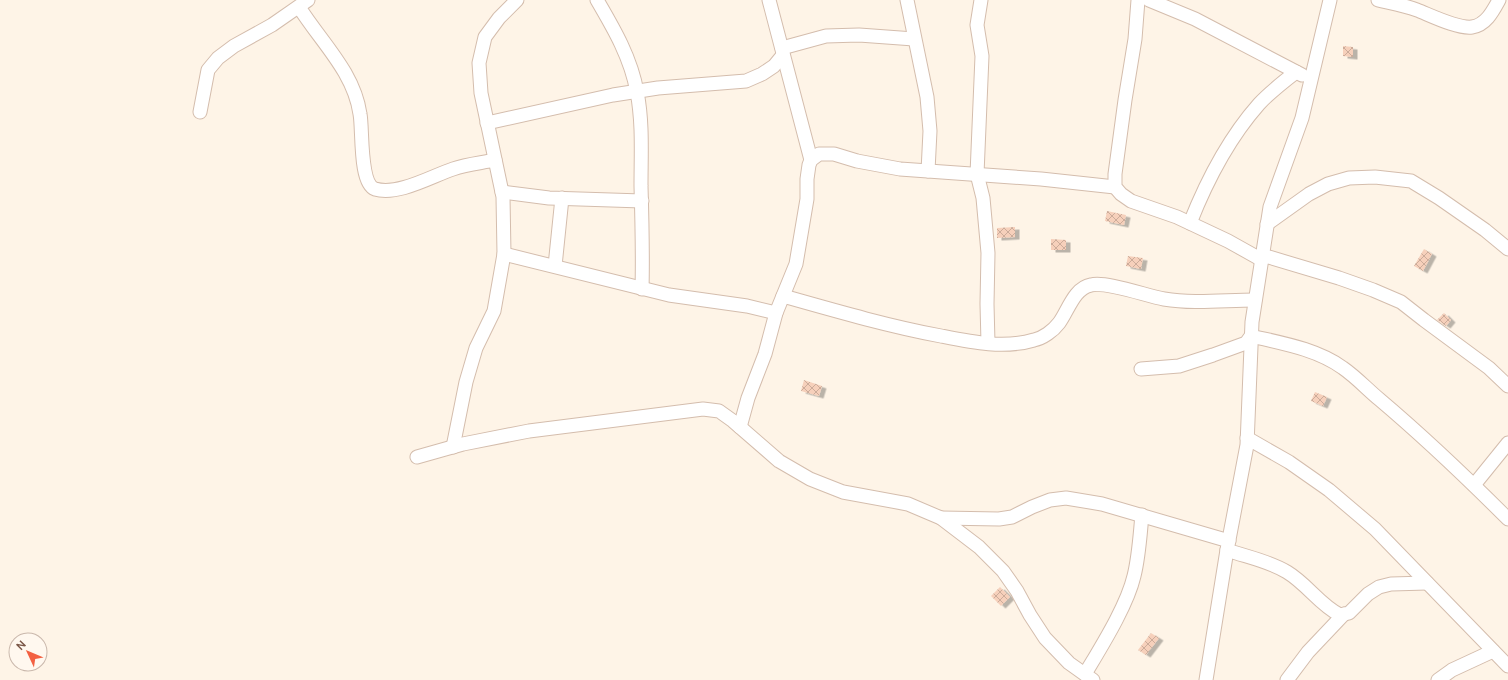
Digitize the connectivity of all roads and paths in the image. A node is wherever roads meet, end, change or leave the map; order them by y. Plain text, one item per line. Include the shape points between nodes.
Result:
1 (517, 0) edge
2 (598, 0) edge
3 (769, 0) edge
4 (907, 0) edge
5 (981, 0) edge
6 (1138, 0) edge
7 (1149, 0) edge
8 (1330, 0) edge
9 (1378, 0) edge
10 (1499, 0) edge
11 (304, 4) edge
12 (914, 39) junction
13 (782, 52) junction
14 (1296, 72) junction
15 (1312, 80) junction
16 (637, 92) junction
17 (200, 112) dead end
18 (487, 123) junction
19 (495, 160) junction
20 (811, 160) junction
21 (928, 171) junction
22 (977, 174) junction
23 (1115, 187) junction
24 (502, 192) junction
25 (562, 198) junction
26 (642, 201) junction
27 (1190, 223) junction
28 (1267, 224) junction
29 (1508, 249) edge
30 (504, 254) junction
31 (1262, 258) junction
32 (555, 266) junction
33 (642, 289) junction
34 (783, 296) junction
35 (1255, 300) junction
36 (776, 313) junction
37 (1251, 336) junction
38 (988, 342) junction
39 (1141, 369) dead end
40 (1508, 386) edge
41 (740, 427) junction
42 (1247, 438) junction
43 (1508, 443) edge
44 (453, 447) junction
45 (417, 457) dead end
46 (1474, 485) junction
47 (1142, 515) junction
48 (941, 518) junction
49 (1508, 519) edge
50 (1228, 546) junction
51 (1427, 583) junction
52 (1344, 614) junction
53 (1493, 651) junction
54 (1508, 666) edge
55 (1090, 678) edge
56 (1206, 680) edge
57 (1287, 680) edge
58 (1438, 680) edge

1 - 18 street via 485,37 480,56 481,93
2 - 16 street via 630,66
3 - 13 street
4 - 12 street
5 - 22 street via 978,25 982,56
6 - 23 street
7 - 14 street via 1196,19
8 - 15 street
9 - 10 street via 1471,28 1480,25 1491,15
11 - 17 street via 218,58 208,70
11 - 19 street via 312,28 344,70 354,89 360,114 363,162 366,177 372,187 394,190 454,168
12 - 13 street via 859,35 826,36
12 - 21 street via 927,97 930,131
13 - 16 street via 774,66 746,81
13 - 20 street
14 - 15 street
14 - 27 street via 1259,104 1238,130 1223,152
15 - 28 street via 1302,118 1270,207
16 - 18 street
16 - 26 street via 642,137
18 - 19 street
19 - 24 street
20 - 21 street via 819,154 834,154 900,169
20 - 34 street via 806,179 807,199 796,264
21 - 22 street
22 - 23 street
22 - 38 street via 984,198 988,253
23 - 27 street via 1131,201
24 - 25 street
24 - 30 street
25 - 26 street
25 - 32 street
26 - 33 street
27 - 31 street
28 - 29 street via 1308,194 1328,184 1349,178 1375,177 1411,181 1478,225
28 - 31 street
30 - 32 street
30 - 44 street via 494,311 476,348
31 - 35 street
31 - 40 street via 1339,278 1401,302
32 - 33 street
33 - 36 street
34 - 36 street
34 - 38 street via 868,320 964,340
35 - 37 street
35 - 38 street via 1164,299 1107,285 1091,284 1082,288 1058,325 1045,335 1011,345
36 - 41 street
37 - 39 street via 1246,343 1179,366
37 - 42 street
37 - 46 street via 1290,345 1342,367 1392,409
41 - 44 street via 720,411 703,409 529,431
41 - 48 street via 778,461 810,478 843,492 908,504
42 - 50 street
42 - 51 street via 1289,462 1329,490 1375,529
43 - 46 street
44 - 45 street
46 - 49 street
47 - 48 street via 1102,504 1066,498 1050,500 1012,517
47 - 50 street
47 - 55 street via 1134,577
48 - 55 street via 979,546 1003,571 1045,638 1069,663
50 - 52 street via 1288,572 1330,609 1340,615
50 - 56 street
51 - 52 street via 1379,587 1349,613
51 - 53 street
52 - 57 street via 1308,652
53 - 54 street
53 - 58 street via 1452,670

